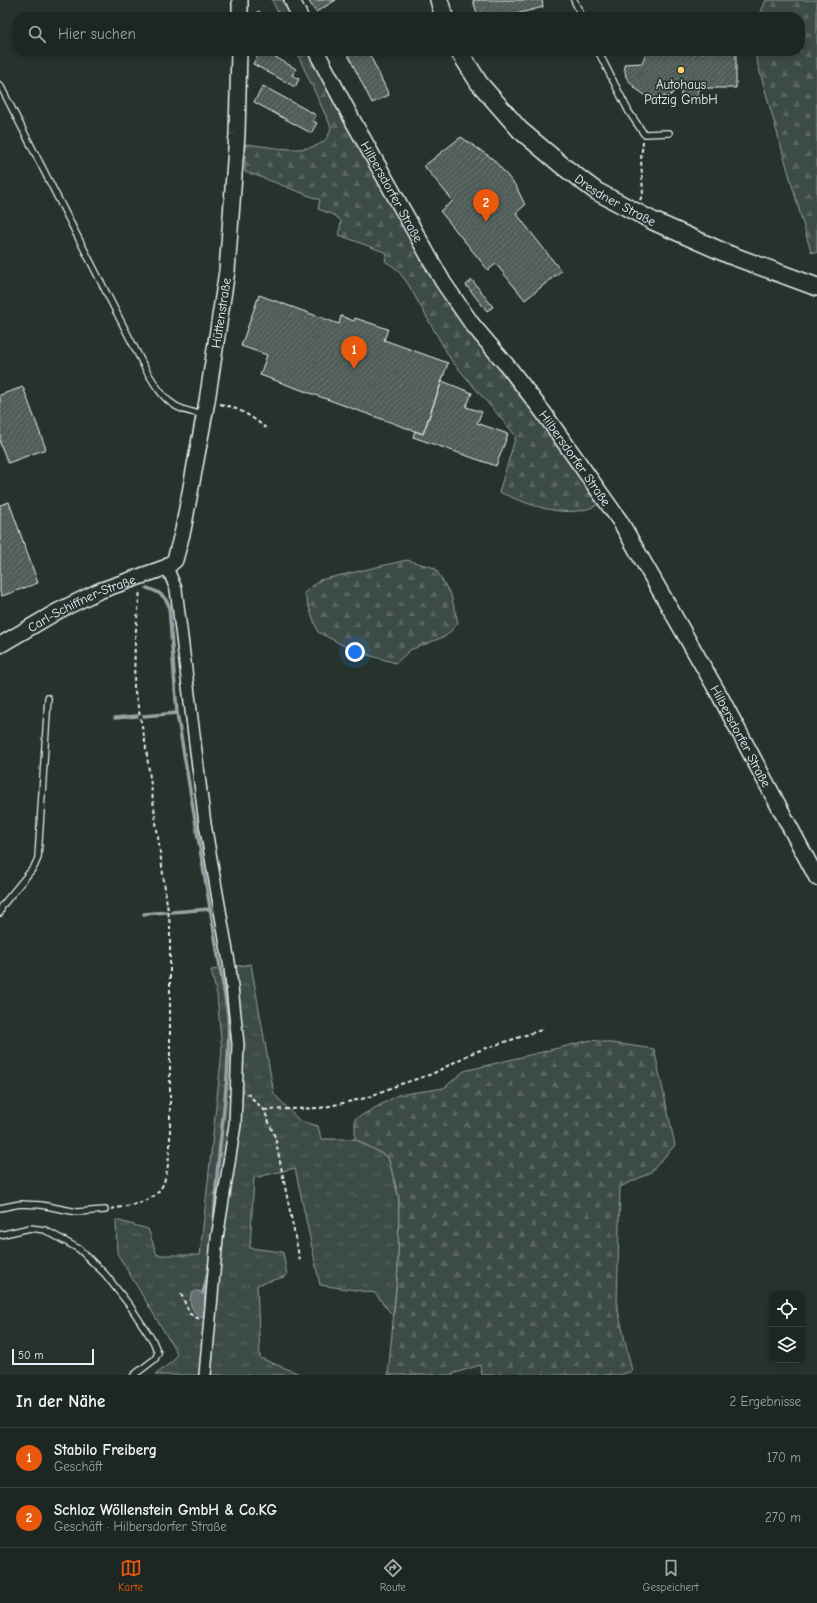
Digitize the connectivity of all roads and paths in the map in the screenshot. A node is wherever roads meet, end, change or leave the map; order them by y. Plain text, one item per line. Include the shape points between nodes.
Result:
1 (240, 0) edge
2 (292, 0) edge
3 (439, 0) edge
4 (574, 0) edge
5 (240, 12) edge
6 (298, 12) edge
7 (443, 12) edge
8 (580, 12) edge
9 (239, 56) edge
10 (319, 56) edge
11 (462, 56) edge
12 (601, 56) edge
13 (0, 85) edge
14 (669, 132) dead end
15 (644, 134) junction
16 (636, 212) junction
17 (817, 287) edge
18 (205, 407) junction
19 (266, 428) dead end
20 (167, 567) junction
21 (136, 577) junction
22 (0, 645) edge
23 (48, 698) dead end
24 (817, 878) edge
25 (0, 913) edge
26 (544, 1029) dead end
27 (238, 1084) junction
28 (264, 1110) junction
29 (1, 1208) edge
30 (115, 1209) dead end
31 (105, 1210) dead end
32 (0, 1236) edge
33 (300, 1261) dead end
34 (181, 1294) dead end
35 (210, 1321) junction
36 (134, 1375) edge
37 (205, 1375) edge

1 - 5 main road
2 - 6 main road
3 - 7 main road
4 - 8 lane
9 - 18 main road, Hüttenstraße via 232,220 227,271
10 - 24 main road, Hilbersdorfer Straße via 442,282 472,324 543,412 620,522 720,696
11 - 16 main road, Dresdner Straße via 479,83 520,130 596,191
12 - 15 lane via 629,112
13 - 18 lane via 146,370 162,396 182,411
14 - 15 lane
15 - 16 path via 641,159 643,194
16 - 17 main road, Dresdner Straße via 730,255
18 - 19 path via 232,406
18 - 20 main road, Hüttenstraße via 180,544 175,560
20 - 21 main road, Carl-Schiffner-Straße
20 - 27 street via 176,589 204,824 230,968 238,1044
21 - 22 main road, Carl-Schiffner-Straße via 58,611
21 - 30 path via 141,591 135,639 134,687 145,741 170,926 171,1138 166,1178 160,1191 143,1202
23 - 25 lane via 38,858 34,867 2,906
26 - 28 path via 472,1053 432,1074 366,1098 320,1108
27 - 28 path
27 - 35 street via 235,1125 217,1238
28 - 33 path via 275,1137
29 - 31 lane via 20,1204 77,1212
32 - 36 lane via 30,1228 45,1230 79,1249 105,1274 130,1306 158,1353 156,1359
34 - 35 path via 190,1314 201,1320
35 - 37 street

